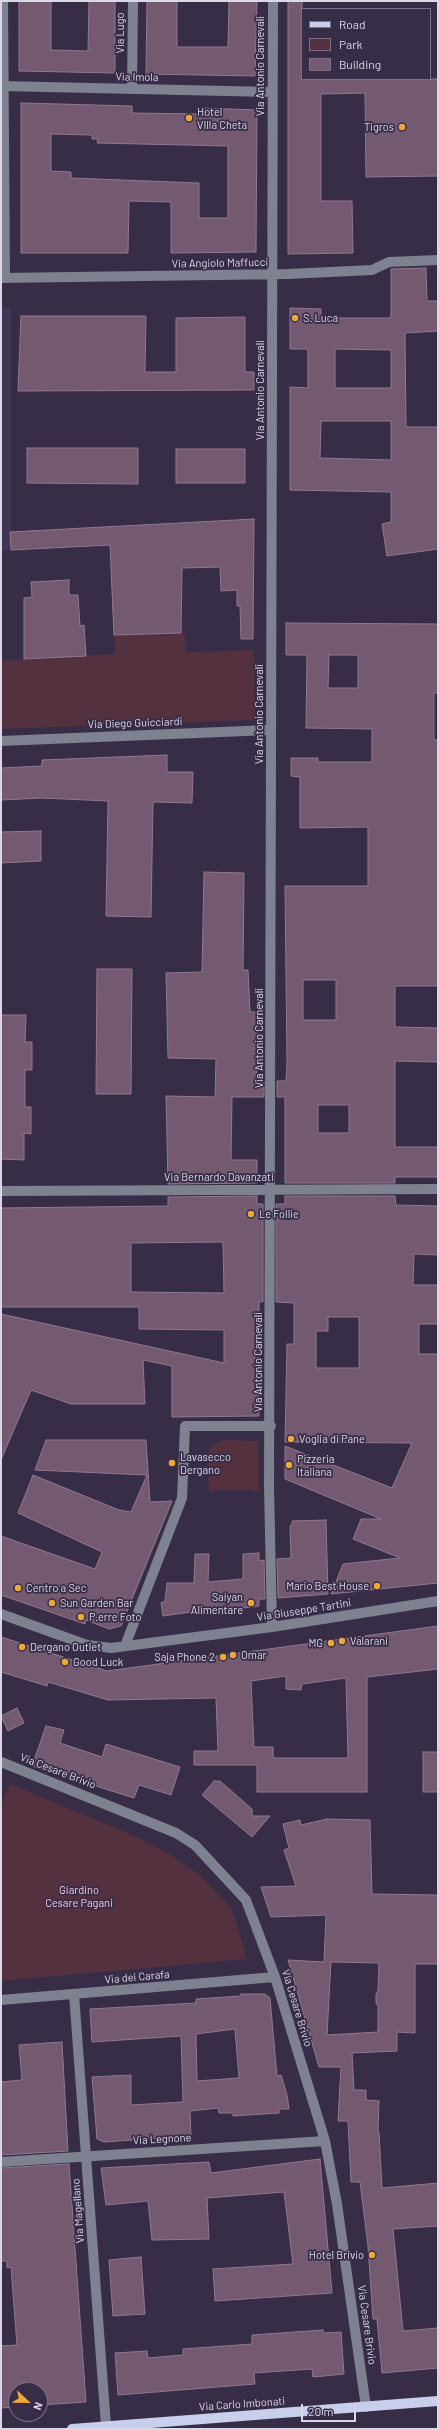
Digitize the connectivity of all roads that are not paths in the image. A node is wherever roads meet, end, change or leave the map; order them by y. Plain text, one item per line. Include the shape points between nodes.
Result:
1 (3, 1) edge
2 (133, 1) edge
3 (273, 1) edge
4 (2, 86) edge
5 (132, 89) junction
6 (272, 92) junction
7 (438, 260) edge
8 (272, 275) junction
9 (3, 278) edge
10 (270, 730) junction
11 (1, 741) edge
12 (271, 1189) junction
13 (438, 1189) edge
14 (1, 1191) edge
15 (271, 1426) junction
16 (438, 1601) edge
17 (1, 1614) edge
18 (272, 1627) junction
19 (125, 1646) junction
20 (1, 1762) edge
21 (275, 1977) junction
22 (74, 1994) junction
23 (1, 2000) edge
24 (325, 2141) junction
25 (85, 2156) junction
26 (1, 2162) edge
27 (438, 2401) edge
28 (366, 2407) junction
29 (106, 2426) junction
30 (72, 2429) edge

1 - 4 street
2 - 5 street, Via Lugo
3 - 6 street, Via Antonio Carnevali
4 - 5 street, Via Imola
4 - 9 street
5 - 6 street, Via Imola
6 - 8 street, Via Antonio Carnevali
7 - 8 street, Via Angiolo Maffucci via 389,262 372,270
8 - 9 street, Via Angiolo Maffucci
8 - 10 street, Via Antonio Carnevali
10 - 11 street, Via Diego Guicciardi
10 - 12 street, Via Antonio Carnevali
12 - 13 street, Via Bernardo Davanzati
12 - 14 street, Via Bernardo Davanzati
12 - 15 street, Via Antonio Carnevali
15 - 18 street, Via Antonio Carnevali
15 - 19 street, Via Antonio Carnevali via 185,1426 182,1498
16 - 18 street, Via Giuseppe Tartini
17 - 19 street, Via Giuseppe Tartini via 87,1645 111,1648
18 - 19 street, Via Giuseppe Tartini
20 - 21 street, Via Cesare Brivio via 168,1830 195,1845 246,1900
21 - 22 street, Via dei Carafa
21 - 24 street, Via Cesare Brivio
22 - 23 street, Via dei Carafa
22 - 25 street, Via Magellano
24 - 25 street, Via Legnone
24 - 28 street, Via Cesare Brivio via 337,2204
25 - 26 street, Via Legnone
25 - 29 street, Via Magellano
27 - 28 main road, Via Carlo Imbonati
28 - 29 main road, Via Carlo Imbonati
29 - 30 main road, Via Carlo Imbonati

